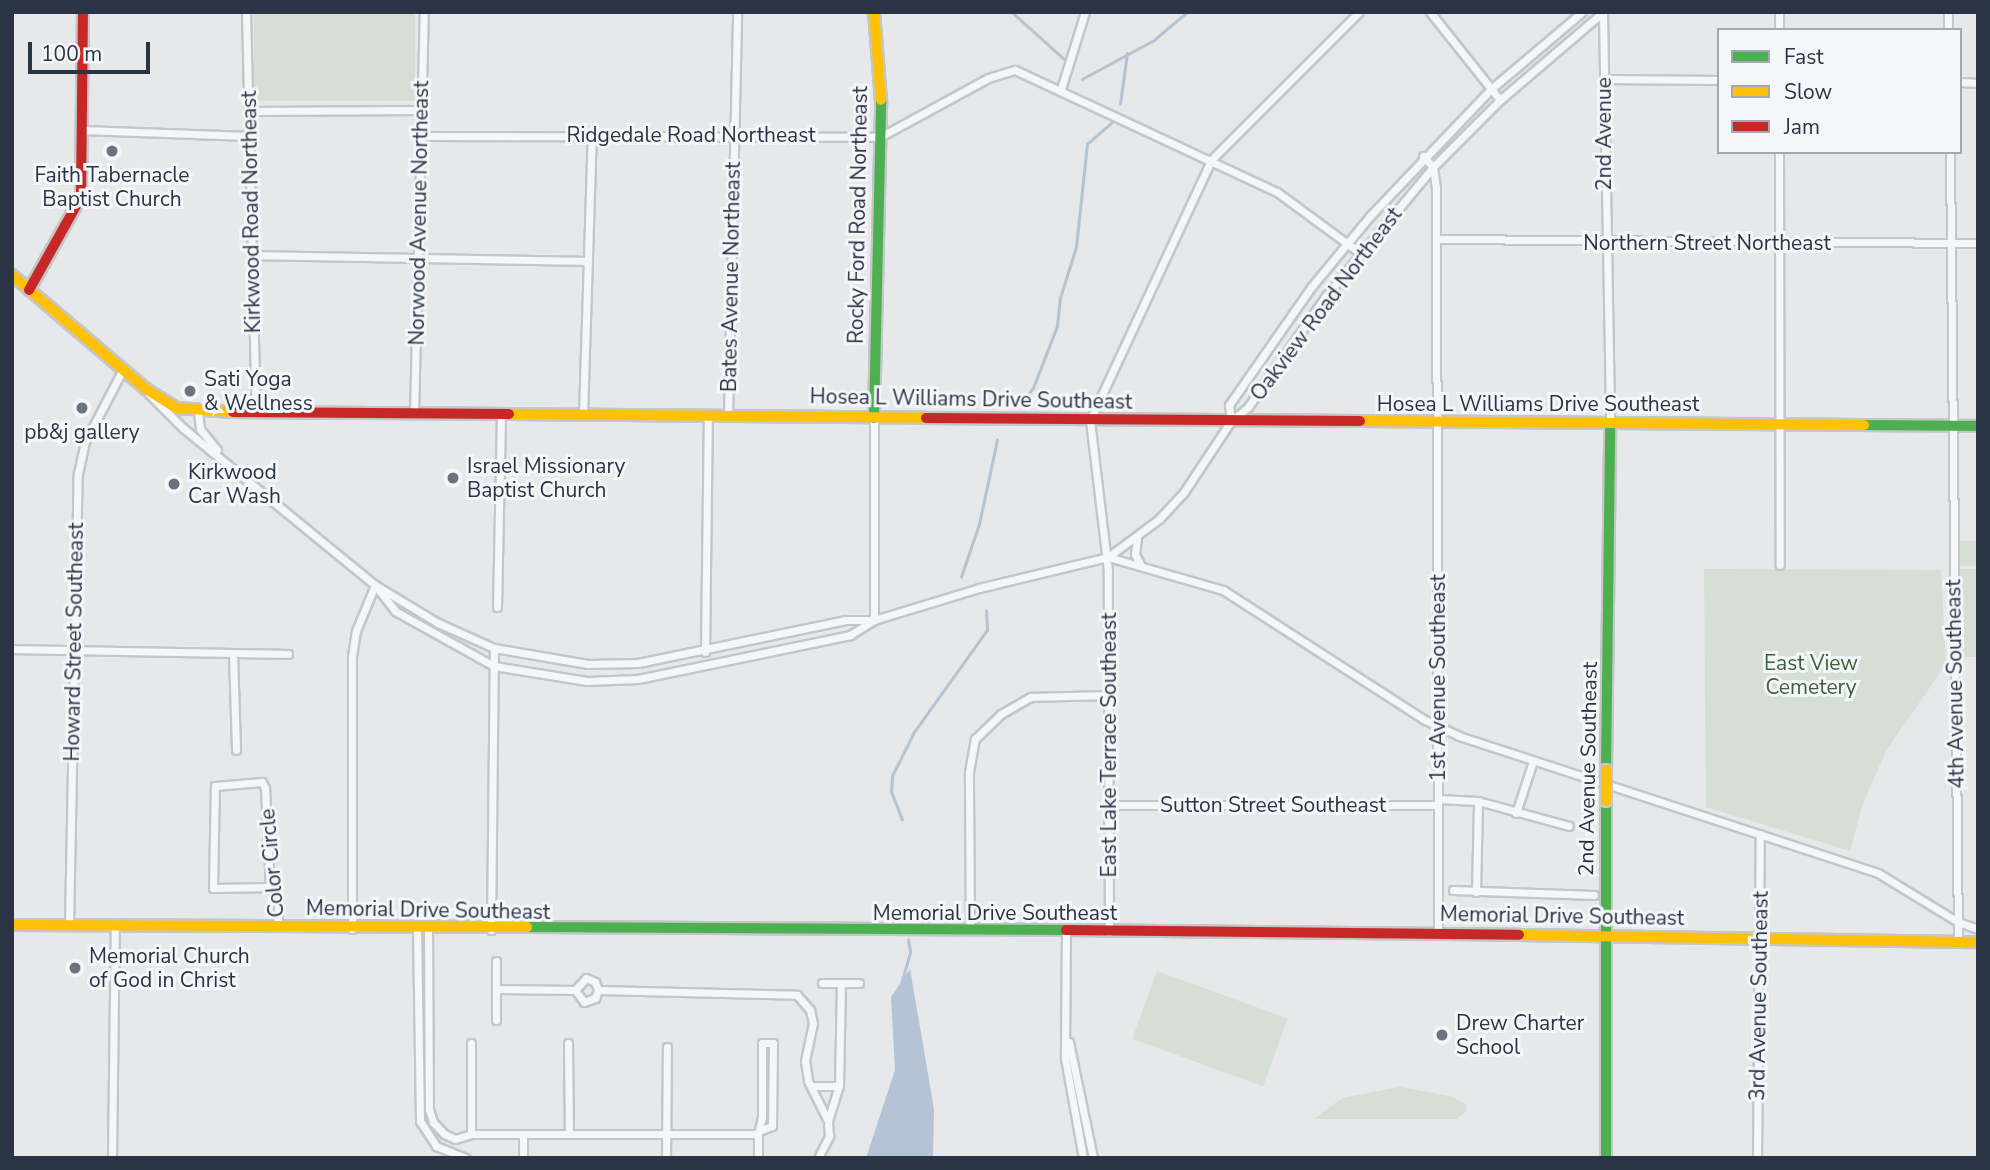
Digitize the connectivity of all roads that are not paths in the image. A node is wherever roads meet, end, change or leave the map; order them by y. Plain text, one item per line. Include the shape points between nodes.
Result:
1 (83, 12) edge
2 (246, 12) edge
3 (424, 12) edge
4 (737, 12) edge
5 (874, 12) edge
6 (1085, 12) edge
7 (1359, 12) edge
8 (1430, 12) edge
9 (1582, 12) edge
10 (1603, 12) edge
11 (1604, 79) junction
12 (1717, 80) edge
13 (1061, 89) junction
14 (1491, 89) junction
15 (1500, 100) junction
16 (421, 110) junction
17 (248, 111) junction
18 (83, 130) junction
19 (592, 134) junction
20 (734, 134) junction
21 (249, 136) junction
22 (420, 136) junction
23 (880, 137) junction
24 (1779, 154) edge
25 (1950, 154) edge
26 (1423, 156) junction
27 (1211, 160) junction
28 (1433, 167) junction
29 (1436, 239) junction
30 (1951, 242) junction
31 (1347, 243) junction
32 (1780, 243) junction
33 (1978, 243) edge
34 (1604, 244) junction
35 (1360, 253) junction
36 (252, 255) junction
37 (420, 258) junction
38 (587, 261) junction
39 (12, 275) edge
40 (29, 290) junction
41 (123, 369) junction
42 (146, 389) junction
43 (198, 412) junction
44 (256, 412) junction
45 (414, 414) junction
46 (501, 414) junction
47 (583, 415) junction
48 (708, 416) junction
49 (729, 416) junction
50 (874, 418) junction
51 (1090, 420) junction
52 (1231, 421) junction
53 (1437, 422) junction
54 (1610, 423) junction
55 (1782, 425) junction
56 (1951, 426) junction
57 (1978, 426) edge
58 (222, 456) junction
59 (1137, 538) junction
60 (1108, 557) junction
61 (1780, 565) dead end
62 (1141, 566) junction
63 (375, 585) junction
64 (497, 607) dead end
65 (874, 620) junction
66 (494, 648) junction
67 (12, 649) edge
68 (75, 651) junction
69 (705, 652) junction
70 (233, 653) junction
71 (288, 654) dead end
72 (494, 666) junction
73 (1107, 695) junction
74 (1439, 727) junction
75 (236, 750) dead end
76 (1533, 761) junction
77 (1478, 801) junction
78 (1438, 802) junction
79 (1109, 805) junction
80 (1516, 813) junction
81 (1569, 826) dead end
82 (1760, 834) junction
83 (270, 887) junction
84 (1453, 890) dead end
85 (1476, 892) junction
86 (1594, 895) dead end
87 (1958, 922) junction
88 (12, 925) edge
89 (69, 925) junction
90 (115, 925) junction
91 (278, 928) junction
92 (352, 929) junction
93 (423, 929) junction
94 (1978, 929) edge
95 (491, 930) junction
96 (970, 932) junction
97 (1066, 932) junction
98 (1109, 933) junction
99 (1438, 934) junction
100 (1605, 936) junction
101 (1759, 938) junction
102 (1958, 942) junction
103 (1978, 942) edge
104 (496, 961) dead end
105 (822, 983) dead end
106 (841, 983) junction
107 (859, 983) dead end
108 (496, 989) junction
109 (575, 990) junction
110 (598, 990) junction
111 (496, 1020) dead end
112 (1068, 1038) junction
113 (773, 1042) dead end
114 (471, 1043) dead end
115 (568, 1043) dead end
116 (667, 1047) dead end
117 (811, 1086) junction
118 (839, 1086) junction
119 (828, 1121) junction
120 (758, 1132) junction
121 (523, 1134) junction
122 (569, 1134) junction
123 (666, 1134) junction
124 (471, 1135) junction
125 (455, 1139) junction
126 (451, 1153) junction
127 (112, 1158) edge
128 (466, 1158) edge
129 (523, 1158) edge
130 (666, 1158) edge
131 (758, 1158) edge
132 (818, 1158) edge
133 (1083, 1158) edge
134 (1093, 1158) edge
135 (1606, 1158) edge
136 (1757, 1158) edge

1 - 18 street
2 - 17 street, Kirkwood Road Northeast
3 - 16 street, Norwood Avenue Northeast
4 - 20 street, Bates Avenue Northeast
5 - 23 street, Rocky Ford Road Northeast via 882,99
6 - 13 street
7 - 27 street
8 - 14 street
9 - 14 street, Oakview Road Northeast
10 - 11 street, 2nd Avenue
10 - 15 street, Oakview Road Northeast
11 - 12 street
11 - 34 street, 2nd Avenue
13 - 23 street, Ridgedale Road Northeast via 1015,70 1004,71
13 - 27 street, Ridgedale Road Northeast
14 - 15 street
14 - 26 street, Oakview Road Northeast
15 - 28 street, Oakview Road Northeast
16 - 17 street
16 - 22 street, Norwood Avenue Northeast
17 - 21 street, Kirkwood Road Northeast
18 - 21 street
18 - 40 street via 81,197
19 - 20 street, Ridgedale Road Northeast
19 - 22 street, Ridgedale Road Northeast
19 - 38 street
20 - 23 street, Ridgedale Road Northeast
20 - 49 street, Bates Avenue Northeast
21 - 36 street, Kirkwood Road Northeast
22 - 37 street, Norwood Avenue Northeast
23 - 50 street, Rocky Ford Road Northeast
24 - 32 street
25 - 30 street, 4th Avenue Southeast
26 - 28 street
26 - 31 street, Oakview Road Northeast
27 - 31 street, Ridgedale Road Northeast via 1277,192
27 - 51 street
28 - 29 street, 1st Avenue Southeast
28 - 35 street, Oakview Road Northeast
29 - 34 street, Northern Street Northeast
29 - 53 street, 1st Avenue Southeast
30 - 32 street, Northern Street Northeast
30 - 33 street, Northern Street Northeast
30 - 56 street, 4th Avenue Southeast
31 - 35 street, Ridgedale Road Northeast
31 - 52 street, Oakview Road Northeast via 1228,406
32 - 34 street, Northern Street Northeast
32 - 55 street
34 - 54 street, 2nd Avenue
35 - 52 street, Oakview Road Northeast via 1248,407
36 - 37 street
36 - 44 street, Kirkwood Road Northeast
37 - 38 street
37 - 45 street, Norwood Avenue Northeast
38 - 47 street
39 - 40 street, Hosea L Williams Drive Southeast
40 - 41 street, Hosea L Williams Drive Southeast
41 - 42 street, Hosea L Williams Drive Southeast
41 - 68 street, Howard Street Southeast via 80,454
42 - 43 street, Hosea L Williams Drive Southeast via 176,408
42 - 58 street via 173,419
43 - 44 street, Hosea L Williams Drive Southeast
43 - 58 street via 200,429
44 - 45 street, Hosea L Williams Drive Southeast
45 - 46 street, Hosea L Williams Drive Southeast
46 - 47 street, Hosea L Williams Drive Southeast
46 - 64 street
47 - 48 street, Hosea L Williams Drive Southeast
48 - 49 street, Hosea L Williams Drive Southeast
48 - 69 street
49 - 50 street, Hosea L Williams Drive Southeast
50 - 51 street, Hosea L Williams Drive Southeast
50 - 65 street
51 - 52 street, Hosea L Williams Drive Southeast
51 - 60 street, East Lake Terrace Southeast
52 - 53 street, Hosea L Williams Drive Southeast
52 - 59 street via 1184,492
53 - 54 street, Hosea L Williams Drive Southeast
53 - 74 street, 1st Avenue Southeast
54 - 55 street, Hosea L Williams Drive Southeast
54 - 100 street, 2nd Avenue Southeast, bridge
55 - 56 street, Hosea L Williams Drive Southeast
55 - 61 street
56 - 57 street, Hosea L Williams Drive Southeast
56 - 87 street, 4th Avenue Southeast
58 - 63 street
59 - 60 street
59 - 62 street via 1135,554
60 - 62 street
60 - 65 street via 979,588
60 - 73 street, East Lake Terrace Southeast
62 - 74 street via 1223,590
63 - 66 street via 438,623
63 - 72 street via 395,611
63 - 92 street via 356,631 352,656
65 - 69 street via 845,620
65 - 72 street via 850,635 650,678 587,681
66 - 69 street via 588,664 638,663
66 - 72 street
67 - 68 street
68 - 70 street
68 - 89 street, Howard Street Southeast
70 - 71 street
70 - 75 street
72 - 95 street
73 - 79 street, East Lake Terrace Southeast
73 - 96 street via 1031,697 1001,714 975,739 969,772
74 - 76 street
74 - 78 street, 1st Avenue Southeast
76 - 80 street
76 - 82 street
77 - 78 street, Sutton Street Southeast
77 - 80 street, Sutton Street Southeast
77 - 85 street
78 - 79 street, Sutton Street Southeast
78 - 99 street, 1st Avenue Southeast
79 - 98 street, East Lake Terrace Southeast
80 - 81 street, Sutton Street Southeast
82 - 87 street via 1878,873
82 - 101 street, 3rd Avenue Southeast
83 - 83 street, Color Circle via 262,782 230,782 212,790 213,888
83 - 91 street, Color Circle via 278,900
84 - 85 street
85 - 86 street
87 - 94 street
87 - 102 street, 4th Avenue Southeast
88 - 89 street, Memorial Drive Southeast
89 - 90 street, Memorial Drive Southeast
90 - 91 street, Memorial Drive Southeast
90 - 127 street
91 - 92 street, Memorial Drive Southeast
92 - 93 street, Memorial Drive Southeast
93 - 95 street, Memorial Drive Southeast
93 - 125 street via 429,1109 438,1129
93 - 126 street via 420,1121 436,1146
95 - 96 street, Memorial Drive Southeast
96 - 97 street, Memorial Drive Southeast
97 - 98 street, Memorial Drive Southeast
97 - 112 street
98 - 99 street, Memorial Drive Southeast
99 - 100 street, Memorial Drive Southeast
100 - 101 street, Memorial Drive Southeast
100 - 135 street, 2nd Avenue Southeast
101 - 102 street, Memorial Drive Southeast
101 - 136 street, 3rd Avenue Southeast
102 - 103 street, Memorial Drive Southeast
104 - 108 street
105 - 106 street
106 - 107 street
106 - 118 street
108 - 109 street
108 - 111 street
109 - 110 street via 586,978 595,982
109 - 110 street via 584,1002 592,1001
110 - 117 street via 797,995 810,1010 813,1023 805,1060
112 - 133 street via 1065,1058
112 - 134 street
113 - 120 street via 762,1043
114 - 124 street
115 - 122 street
116 - 123 street
117 - 118 street
117 - 119 street
118 - 119 street
119 - 132 street via 829,1136
120 - 123 street
120 - 131 street
121 - 122 street
121 - 124 street
121 - 129 street
122 - 123 street
123 - 130 street
124 - 125 street
125 - 126 street
126 - 128 street

